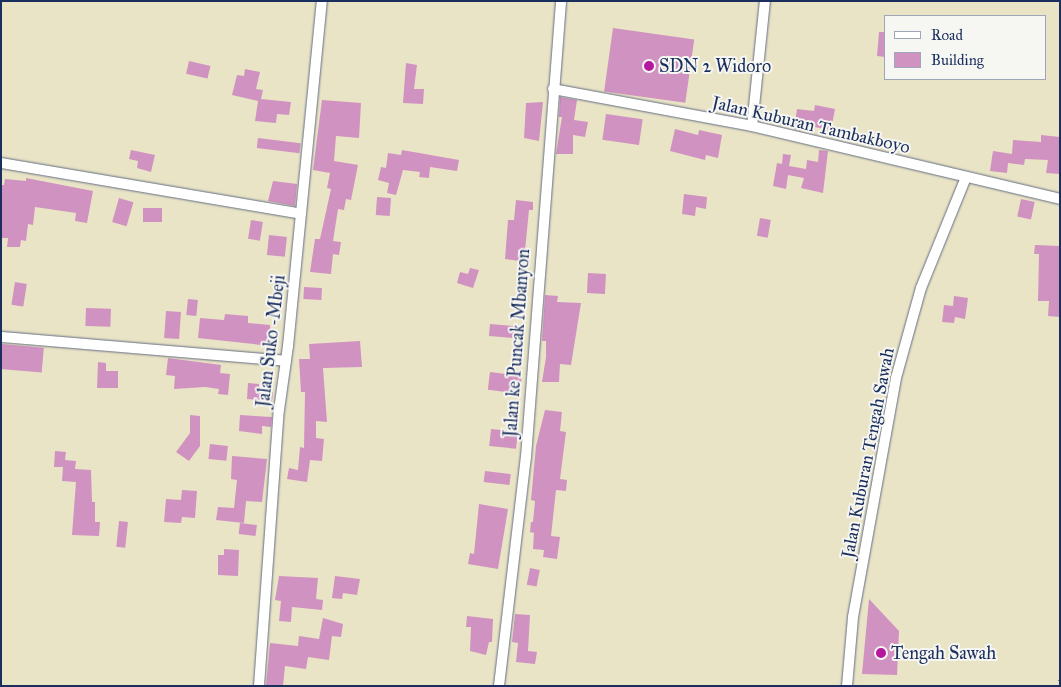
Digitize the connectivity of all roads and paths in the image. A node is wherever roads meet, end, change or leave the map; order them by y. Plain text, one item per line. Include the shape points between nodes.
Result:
1 (322, 1) edge
2 (561, 1) edge
3 (765, 1) edge
4 (553, 89) junction
5 (752, 126) junction
6 (1, 163) edge
7 (966, 177) junction
8 (1060, 199) edge
9 (301, 214) junction
10 (1, 337) edge
11 (286, 361) junction
12 (1060, 678) edge
13 (259, 686) edge
14 (500, 686) edge
15 (847, 686) edge
16 (1058, 686) edge

1 - 9 street, Jalan Suko -Mbeji
2 - 4 street, Jalan ke Puncak Mbanyon
3 - 5 street
4 - 5 street, Jalan Kuburan Tambakboyo
4 - 14 street, Jalan ke Puncak Mbanyon via 526,457
5 - 7 street, Jalan Kuburan Tambakboyo
6 - 9 street
7 - 8 street, Jalan Kuburan Tambakboyo
7 - 15 street, Jalan Kuburan Tengah Sawah via 921,288 896,378 854,617
9 - 11 street, Jalan Suko -Mbeji
10 - 11 street
11 - 13 street, Jalan Suko -Mbeji via 279,410
12 - 16 path

